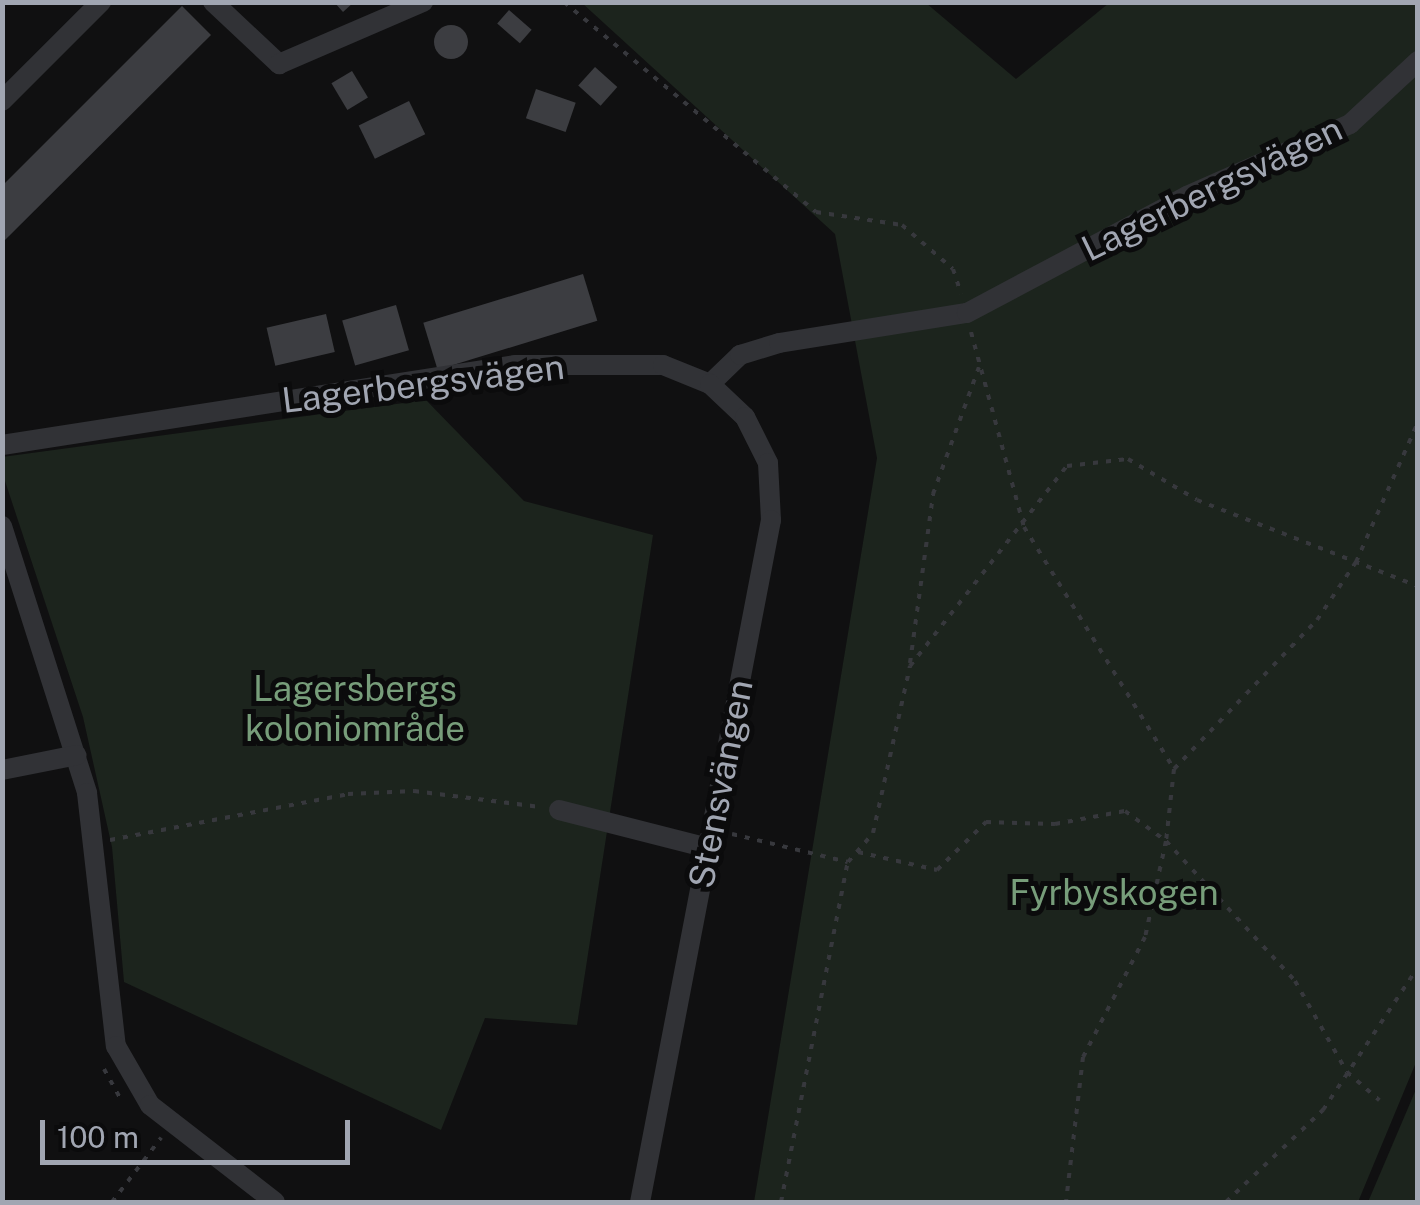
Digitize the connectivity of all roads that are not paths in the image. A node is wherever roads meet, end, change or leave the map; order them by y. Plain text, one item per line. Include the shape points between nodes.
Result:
1 (101, 2) edge
2 (214, 2) edge
3 (423, 2) edge
4 (1418, 61) edge
5 (2, 100) edge
6 (710, 384) junction
7 (2, 445) edge
8 (2, 526) edge
9 (77, 755) junction
10 (2, 770) edge
11 (559, 810) road end
12 (710, 839) junction
13 (275, 1202) edge
14 (640, 1202) edge

1 - 5 street
2 - 3 street via 278,64
4 - 6 street, Lagerbergsvägen via 1350,124 1188,196 967,314 767,346 740,356
6 - 7 street, Lagerbergsvägen via 640,362 515,365
6 - 12 street, Stensvängen via 745,417 772,487
8 - 9 street
9 - 10 street
9 - 13 street via 95,842 116,1046 134,1086
11 - 12 street
12 - 14 street, Stensvängen

